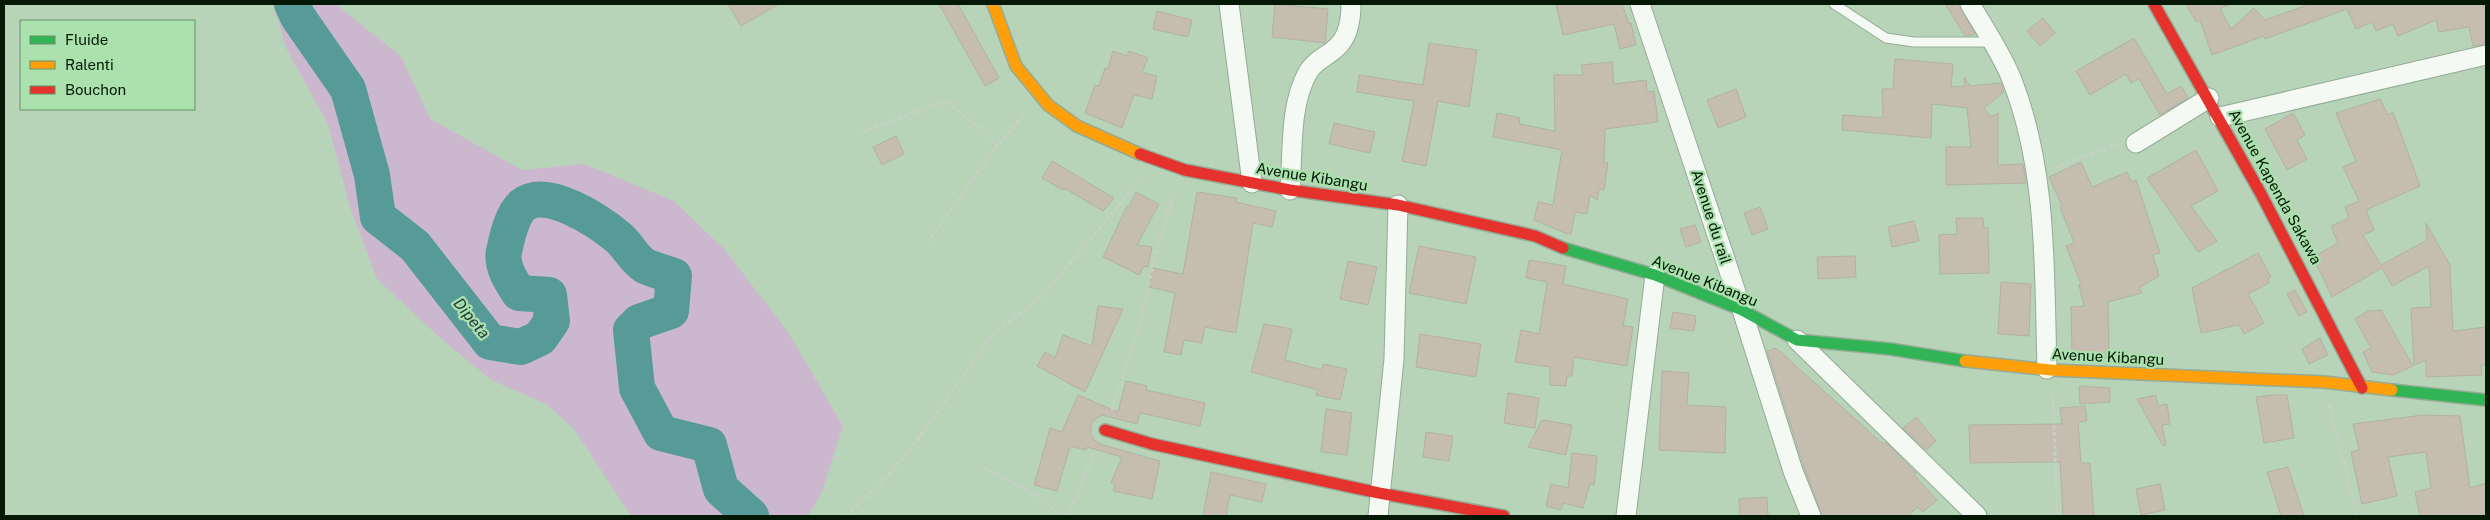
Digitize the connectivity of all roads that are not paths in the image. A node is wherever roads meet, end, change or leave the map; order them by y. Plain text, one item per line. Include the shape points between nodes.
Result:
1 (993, 4) edge
2 (1229, 4) edge
3 (1351, 4) edge
4 (1640, 4) edge
5 (1834, 4) edge
6 (1970, 4) edge
7 (2154, 4) edge
8 (1992, 42) junction
9 (2486, 55) edge
10 (2209, 98) junction
11 (2220, 117) junction
12 (2136, 143) road end
13 (1252, 183) junction
14 (1290, 190) junction
15 (1398, 205) junction
16 (1655, 275) junction
17 (1742, 310) junction
18 (1797, 340) junction
19 (2049, 370) junction
20 (2362, 388) junction
21 (2486, 400) edge
22 (1105, 430) road end
23 (1378, 493) junction
24 (1378, 516) edge
25 (1504, 516) edge
26 (1626, 516) edge
27 (1811, 516) edge
28 (1977, 516) edge

1 - 13 street, Avenue Kibangu via 1016,66 1048,105 1077,126 1152,159 1186,170
2 - 13 street
3 - 14 street via 1347,32 1338,47 1309,71 1301,90 1296,108
4 - 17 street, Avenue du rail
5 - 8 lane via 1886,38 1914,42
6 - 8 street
7 - 10 street, Avenue Kapenda Sakawa
8 - 19 street via 2012,79 2026,122 2037,175
9 - 11 street
10 - 11 street, Avenue Kapenda Sakawa
10 - 12 street
11 - 20 street, Avenue Kapenda Sakawa via 2302,267
13 - 14 street, Avenue Kibangu
14 - 15 street, Avenue Kibangu
15 - 16 street, Avenue Kibangu via 1535,236
15 - 23 street via 1394,359
16 - 17 street, Avenue Kibangu
16 - 26 street
17 - 18 street, Avenue Kibangu
17 - 27 street, Avenue du rail via 1793,471
18 - 19 street, Avenue Kibangu
18 - 28 street
19 - 20 street, Avenue Kibangu via 2324,382
20 - 21 street, Avenue Kibangu
22 - 23 street via 1152,444
23 - 24 street
23 - 25 street

